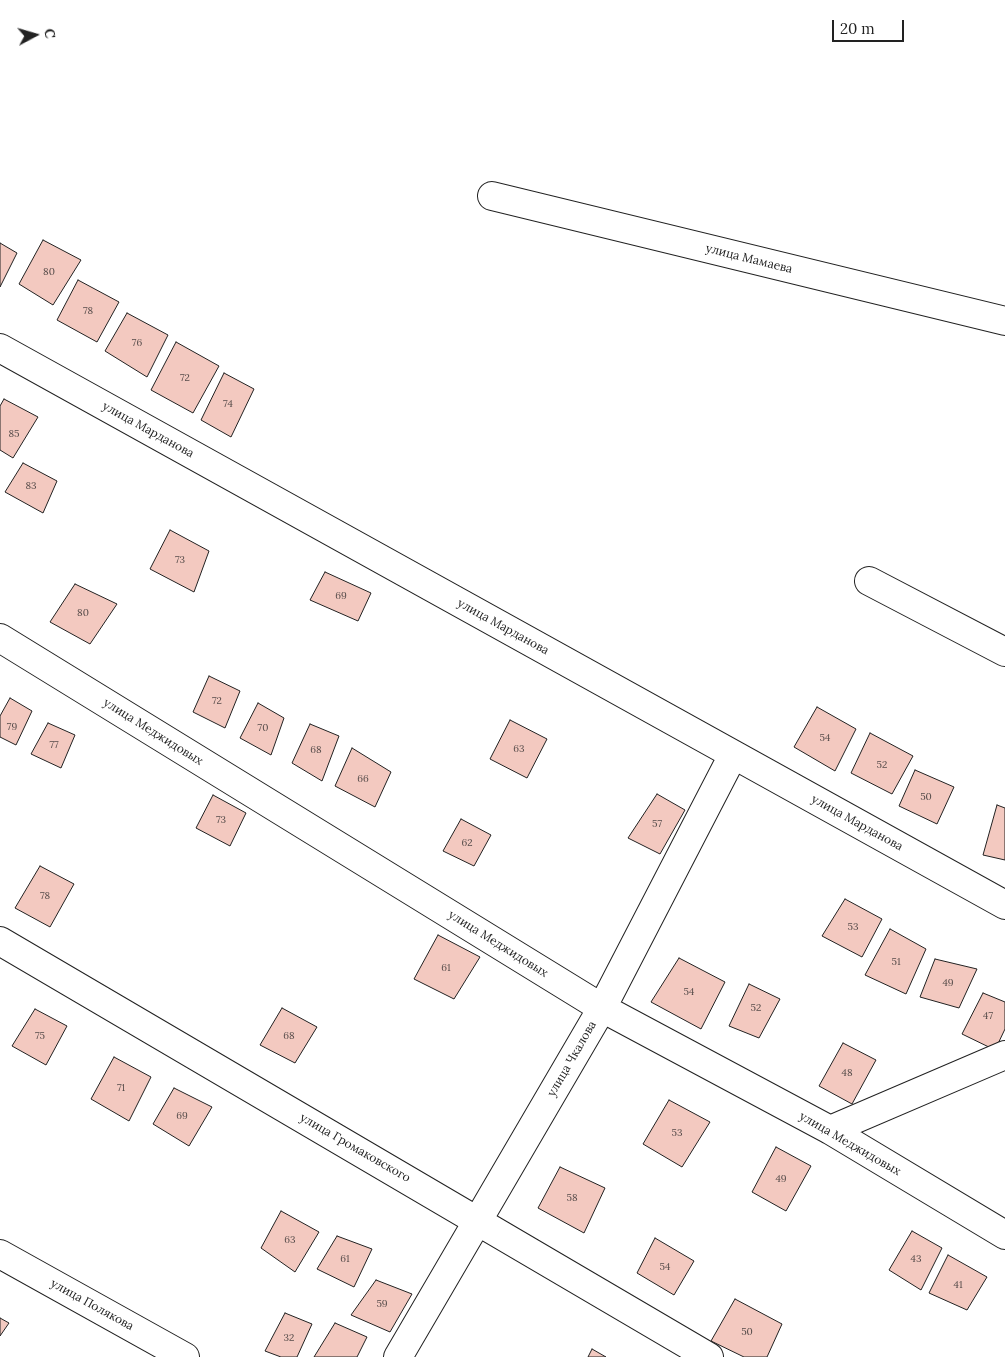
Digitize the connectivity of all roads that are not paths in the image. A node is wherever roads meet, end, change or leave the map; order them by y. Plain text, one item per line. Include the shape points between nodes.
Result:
1 (492, 196) dead end
2 (1005, 321) edge
3 (0, 348) edge
4 (869, 581) dead end
5 (0, 638) edge
6 (1005, 652) edge
7 (733, 755) junction
8 (1005, 905) edge
9 (0, 941) edge
10 (602, 1008) junction
11 (1005, 1054) edge
12 (830, 1130) junction
13 (478, 1220) junction
14 (1005, 1236) edge
15 (0, 1254) edge
16 (185, 1357) edge
17 (398, 1357) edge
18 (709, 1357) edge

1 - 2 street, улица Мамаева
3 - 7 street, улица Марданова
4 - 6 street
5 - 10 street, улица Меджидовых
7 - 8 street, улица Марданова
7 - 10 street, улица Чкалова
9 - 13 street, улица Громаковского
10 - 12 street, улица Меджидовых
10 - 13 street, улица Чкалова
11 - 12 street
12 - 14 street, улица Меджидовых
13 - 17 street, улица Чкалова
13 - 18 street, улица Громаковского
15 - 16 street, улица Полякова

